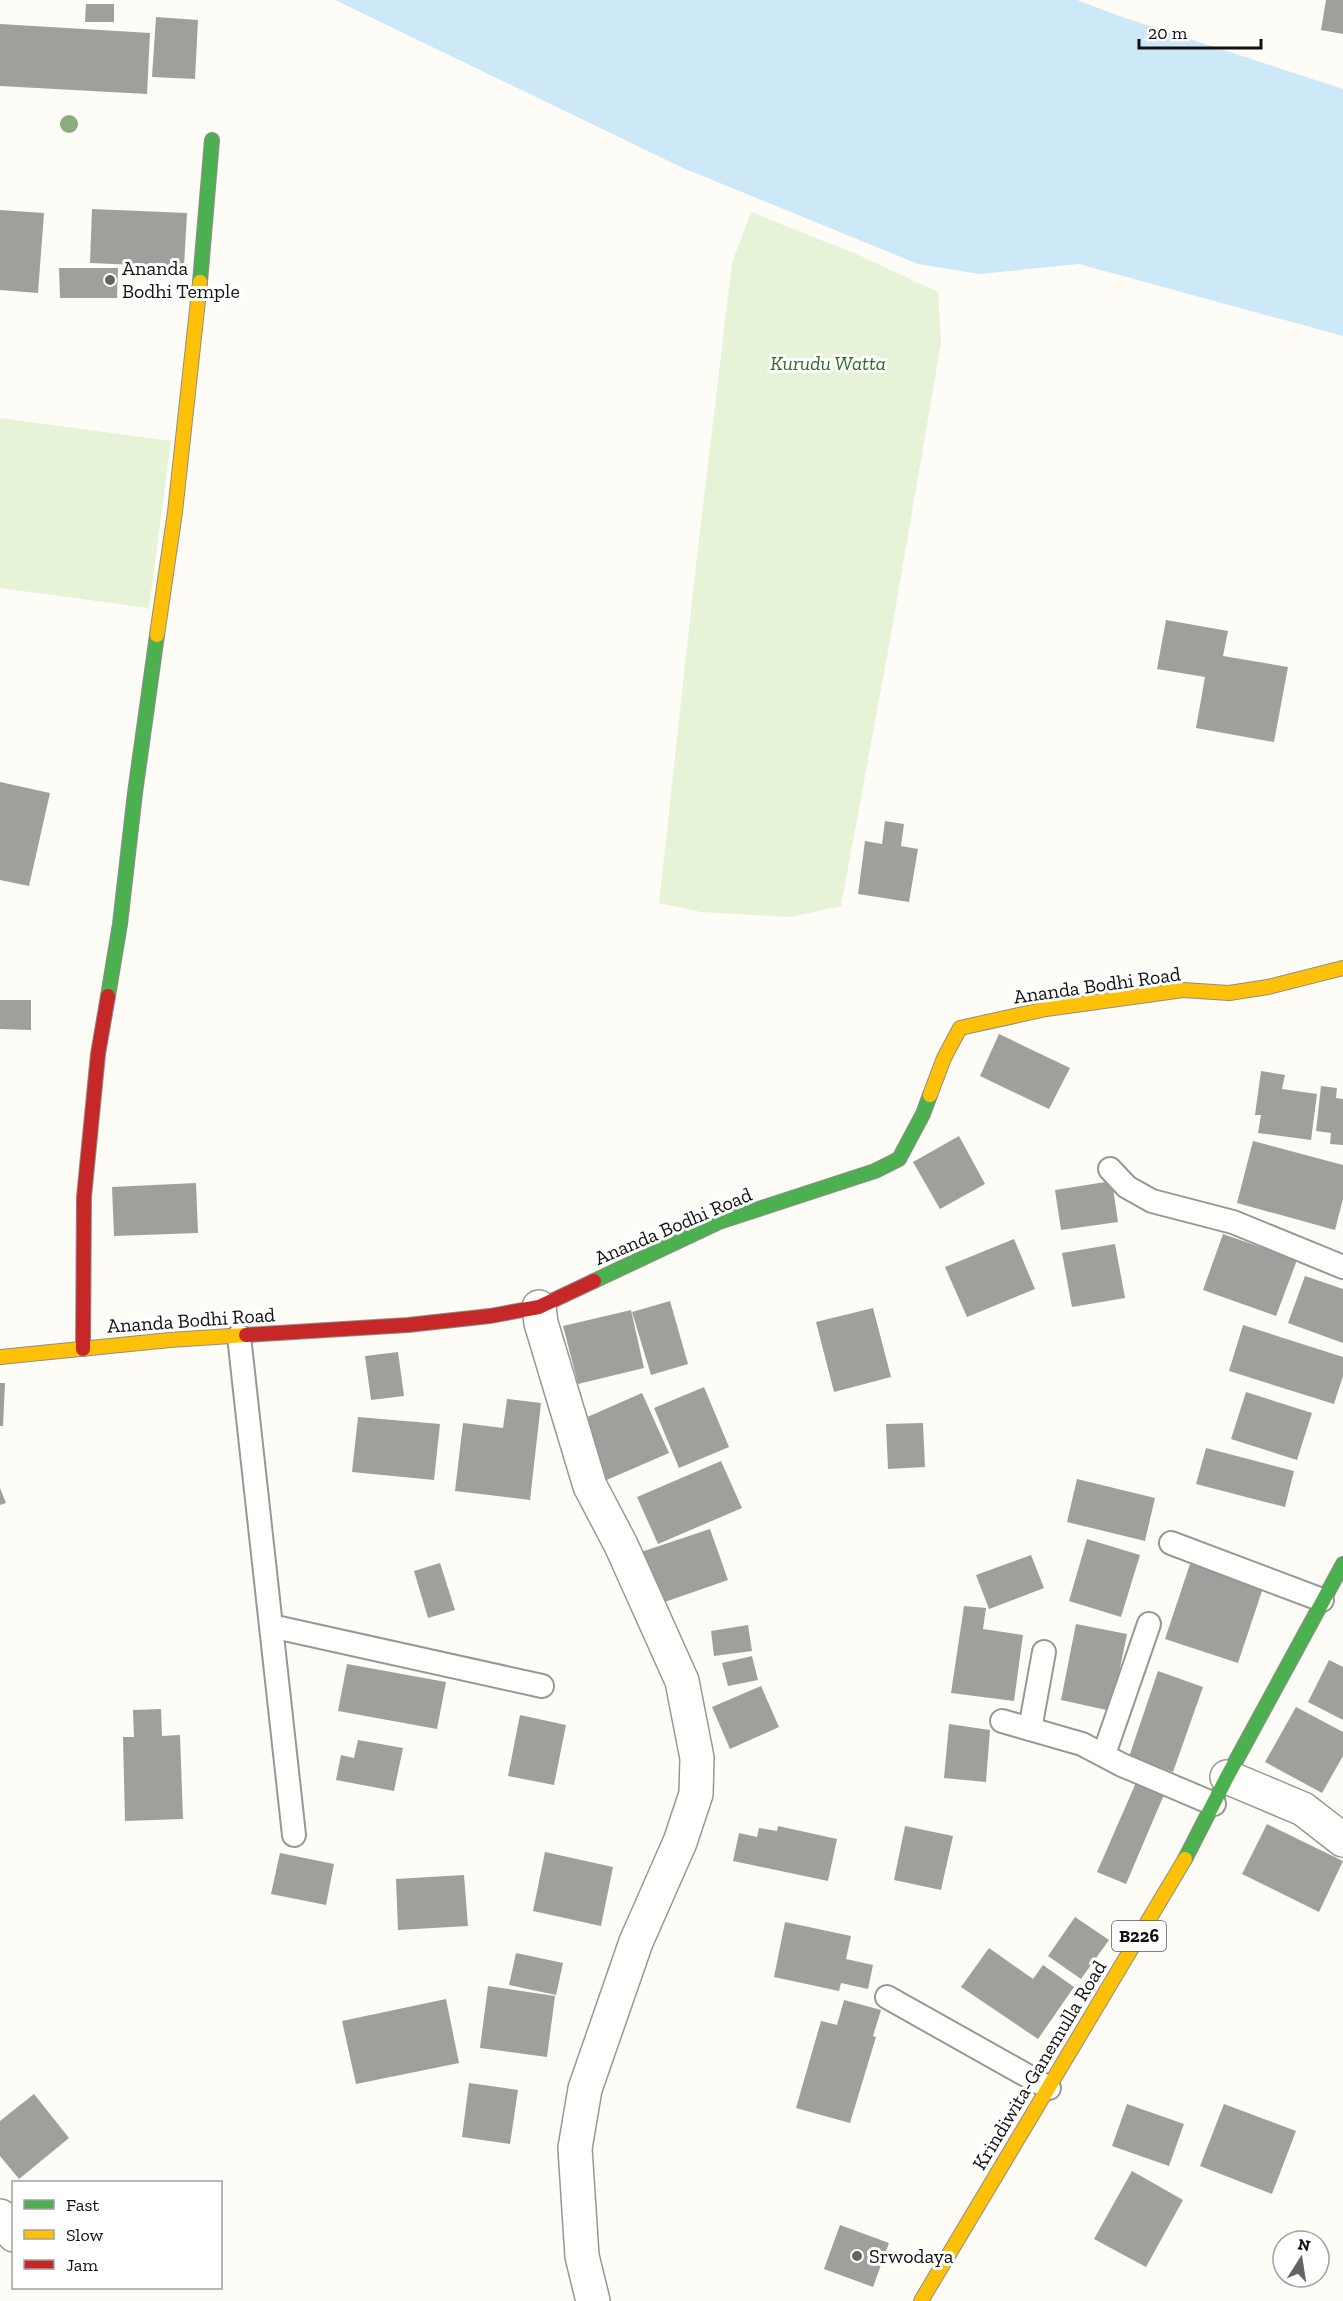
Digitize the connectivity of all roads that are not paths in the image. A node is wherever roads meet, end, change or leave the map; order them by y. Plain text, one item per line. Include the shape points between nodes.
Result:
1 (212, 140) dead end
2 (1343, 968) edge
3 (1110, 1169) dead end
4 (1343, 1267) edge
5 (539, 1307) junction
6 (239, 1336) junction
7 (83, 1348) junction
8 (0, 1357) edge
9 (1171, 1544) dead end
10 (1342, 1567) edge
11 (1322, 1600) junction
12 (1149, 1624) dead end
13 (271, 1626) junction
14 (1044, 1652) dead end
15 (542, 1686) dead end
16 (1002, 1721) dead end
17 (1030, 1729) junction
18 (1104, 1755) junction
19 (1221, 1791) junction
20 (294, 1835) dead end
21 (1343, 1840) edge
22 (887, 1997) dead end
23 (1049, 2088) junction
24 (0, 2216) edge
25 (12, 2232) edge
26 (593, 2301) edge
27 (921, 2301) edge

1 - 7 street via 206,231 175,512 120,924 98,1054 84,1197
2 - 5 street, Ananda Bodhi Road via 1268,987 1228,993 1183,990 1046,1009 960,1028 899,1159 875,1171 719,1222
3 - 4 lane via 1127,1187 1152,1201 1233,1222
5 - 6 street, Ananda Bodhi Road via 408,1325
5 - 26 street via 540,1323 590,1486 682,1681 697,1758 696,1794 680,1842 636,1942 585,2089 574,2148 582,2256
6 - 7 street, Ananda Bodhi Road
6 - 13 lane
7 - 8 street, Ananda Bodhi Road
9 - 11 lane
10 - 11 street, Krindiwita-Ganemulla Road / B226
11 - 19 street, Krindiwita-Ganemulla Road / B226
12 - 18 lane
13 - 15 lane
13 - 20 lane
14 - 17 lane
16 - 17 lane
17 - 18 lane via 1082,1744
18 - 19 lane via 1122,1765
19 - 21 street via 1303,1809
19 - 23 street, Krindiwita-Ganemulla Road / B226 via 1188,1854
22 - 23 lane
23 - 27 street, Krindiwita-Ganemulla Road / B226
24 - 25 street

